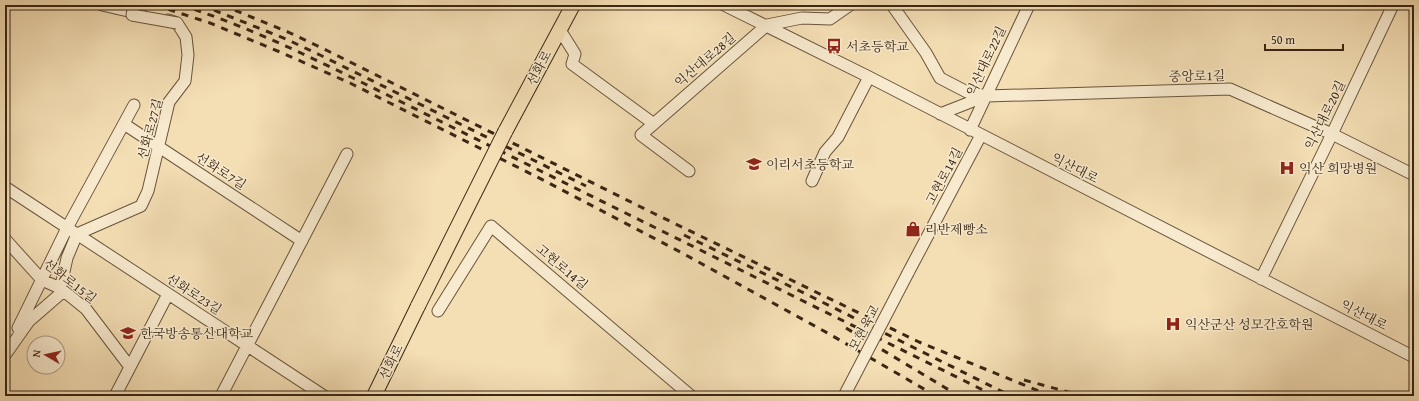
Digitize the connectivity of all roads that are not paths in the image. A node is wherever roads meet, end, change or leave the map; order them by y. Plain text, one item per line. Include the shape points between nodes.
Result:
1 (102, 5) edge
2 (134, 5) edge
3 (724, 5) edge
4 (850, 5) edge
5 (892, 5) edge
6 (1028, 5) edge
7 (1393, 5) edge
8 (572, 7) edge
9 (177, 23) junction
10 (767, 25) junction
11 (560, 30) junction
12 (869, 77) junction
13 (986, 96) junction
14 (134, 105) dead end
15 (940, 114) junction
16 (124, 124) junction
17 (654, 124) junction
18 (970, 130) junction
19 (1332, 134) junction
20 (981, 135) junction
21 (158, 147) junction
22 (347, 154) dead end
23 (689, 171) dead end
24 (1414, 175) edge
25 (812, 181) dead end
26 (5, 187) edge
27 (72, 231) junction
28 (5, 239) edge
29 (302, 241) junction
30 (908, 273) joint
31 (1261, 279) junction
32 (42, 280) junction
33 (60, 288) junction
34 (168, 294) junction
35 (438, 311) dead end
36 (247, 345) junction
37 (5, 354) edge
38 (1414, 357) edge
39 (130, 367) junction
40 (115, 396) edge
41 (221, 396) edge
42 (324, 396) edge
43 (374, 396) edge
44 (691, 396) edge
45 (844, 396) edge

1 - 9 street
2 - 9 street, bridge via 132,15
3 - 10 street, 익산대로
4 - 10 street, 익산대로28길 via 830,19 802,18
5 - 13 street via 926,53 940,78 967,92
6 - 13 street, 익산대로22길
7 - 19 street, 익산대로20길
8 - 11 main road, 선화로
9 - 21 street, 선화로27길 via 186,36 188,54 185,81 169,102
10 - 12 street, 익산대로
10 - 17 street, 익산대로28길
11 - 17 street via 575,54 572,64
11 - 43 main road, 선화로, bridge via 505,132
12 - 15 street, 익산대로
12 - 25 street via 838,137 825,152
13 - 15 street
13 - 18 street, 익산대로22길
13 - 19 street, 중앙로1길 via 1230,89
14 - 16 street
15 - 18 street, 익산대로
16 - 21 street, 선화로7길
16 - 27 street
17 - 23 street, 익산대로28길 via 640,135
18 - 20 street, 익산대로
19 - 24 street, 중앙로1길
19 - 31 street, 익산대로20길
20 - 30 street, 고현로14길
20 - 31 street, 익산대로
21 - 27 street, 선화로27길 via 148,191 141,206
21 - 29 street, 선화로7길
22 - 29 street
26 - 27 street, 선화로23길
27 - 32 street
27 - 33 street
27 - 34 street, 선화로23길
28 - 32 street, 선화로15길
29 - 36 street
30 - 45 street, 모현육교, bridge
31 - 38 street, 익산대로
32 - 33 street, 선화로15길
32 - 37 street
33 - 37 street via 59,295 29,321
33 - 39 street, 선화로15길 via 86,309
34 - 36 street, 선화로23길
34 - 39 street
35 - 44 street, 고현로14길 via 491,226
36 - 41 street
36 - 42 street, 선화로23길
39 - 40 street

